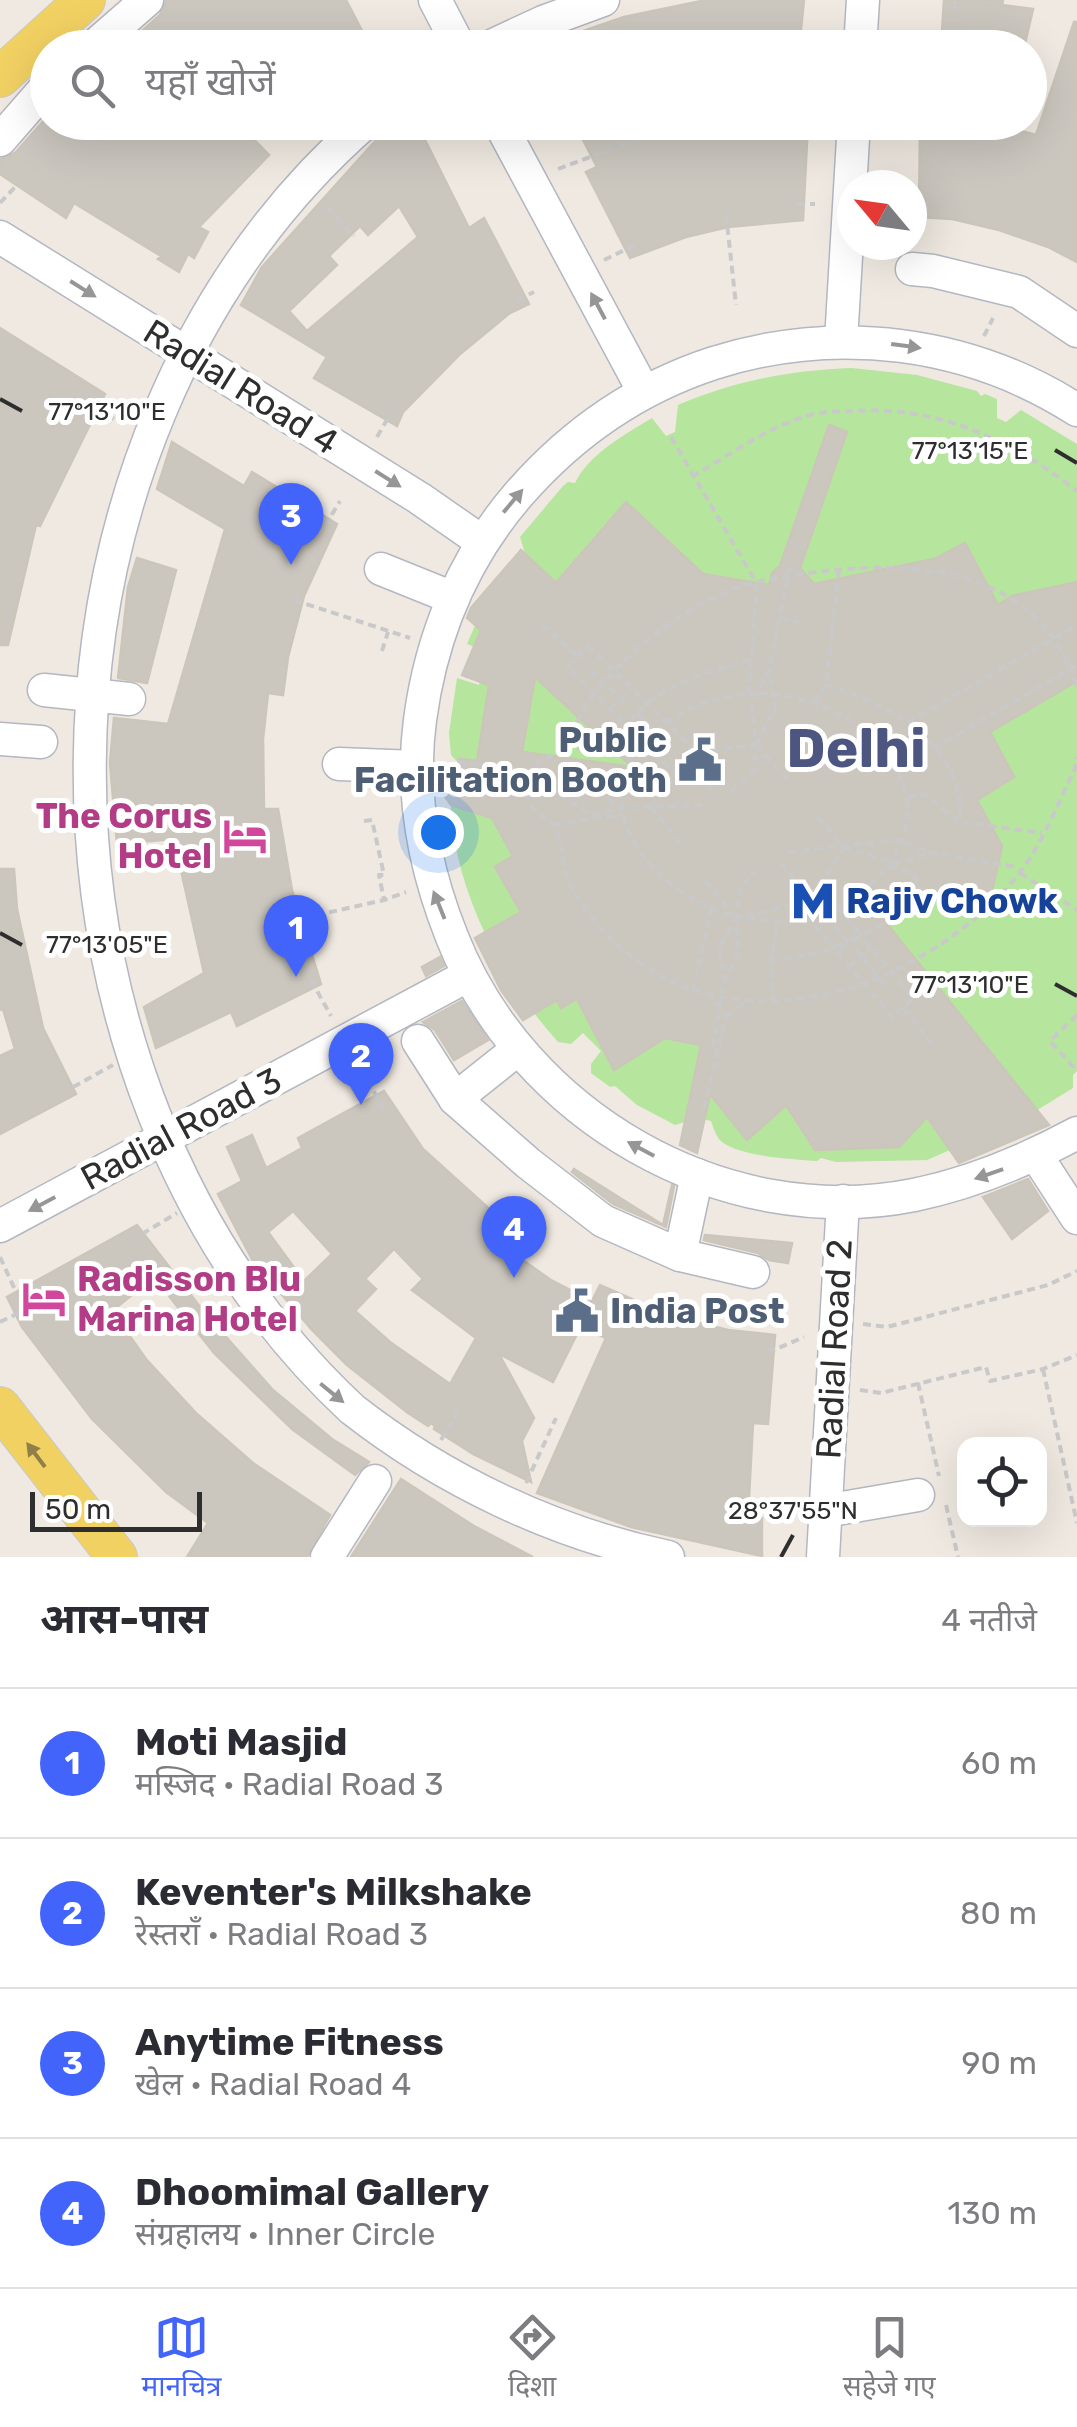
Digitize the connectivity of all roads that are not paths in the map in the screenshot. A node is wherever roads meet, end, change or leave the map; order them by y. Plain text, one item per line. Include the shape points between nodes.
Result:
1 (84, 0) edge
2 (147, 0) edge
3 (435, 0) edge
4 (603, 0) edge
5 (863, 0) edge
6 (57, 30) edge
7 (113, 30) edge
8 (451, 30) edge
9 (526, 30) edge
10 (861, 30) edge
11 (30, 55) edge
12 (0, 77) edge
13 (30, 106) edge
14 (0, 140) edge
15 (345, 140) edge
16 (509, 140) edge
17 (853, 140) edge
18 (0, 237) edge
19 (912, 268) dead end
20 (1077, 332) edge
21 (166, 340) junction
22 (841, 341) junction
23 (141, 382) dead end
24 (644, 392) junction
25 (1077, 410) edge
26 (481, 541) junction
27 (381, 569) dead end
28 (453, 598) junction
29 (130, 693) dead end
30 (0, 739) edge
31 (41, 742) junction
32 (339, 764) dead end
33 (416, 770) junction
34 (40, 777) dead end
35 (467, 976) junction
36 (418, 1041) dead end
37 (518, 1049) junction
38 (455, 1098) junction
39 (1077, 1132) edge
40 (129, 1139) junction
41 (1036, 1155) junction
42 (697, 1175) junction
43 (843, 1200) junction
44 (1077, 1218) edge
45 (0, 1226) edge
46 (680, 1255) junction
47 (753, 1272) dead end
48 (0, 1407) edge
49 (376, 1481) dead end
50 (934, 1491) road end
51 (825, 1510) junction
52 (117, 1557) edge
53 (326, 1557) edge
54 (668, 1557) edge
55 (824, 1557) edge

1 - 6 main road
2 - 7 street
3 - 8 street
4 - 9 street
5 - 10 street
11 - 12 main road
13 - 14 street
15 - 21 street via 260,217
24 -> 16 street
17 - 22 street
18 -> 21 street, Radial Road 4
19 - 20 street via 1019,292
21 - 23 street
21 -> 26 street, Radial Road 4
22 - 24 street via 740,355
22 -> 25 street via 908,345 972,360
26 -> 24 street via 549,462
26 - 28 street
27 - 28 street
28 - 33 street via 424,689
29 - 31 street via 46,675
30 - 31 street
31 - 34 street
32 - 33 street
35 -> 33 street via 432,886
35 - 37 street
35 - 40 street, Radial Road 3
36 - 38 street
37 - 38 street
42 -> 37 street via 640,1150 588,1116
38 - 46 street via 602,1222
39 - 41 street
40 -> 45 street, Radial Road 3
40 -> 54 street via 161,1201 204,1260 296,1362 366,1420 442,1470 524,1511
41 -> 43 street via 911,1196
41 - 44 street
42 - 43 street via 778,1196
42 - 46 street
43 - 51 street, Radial Road 2
46 - 47 street
52 -> 48 main road
49 - 53 street
50 - 51 street
51 - 55 street, Radial Road 2

